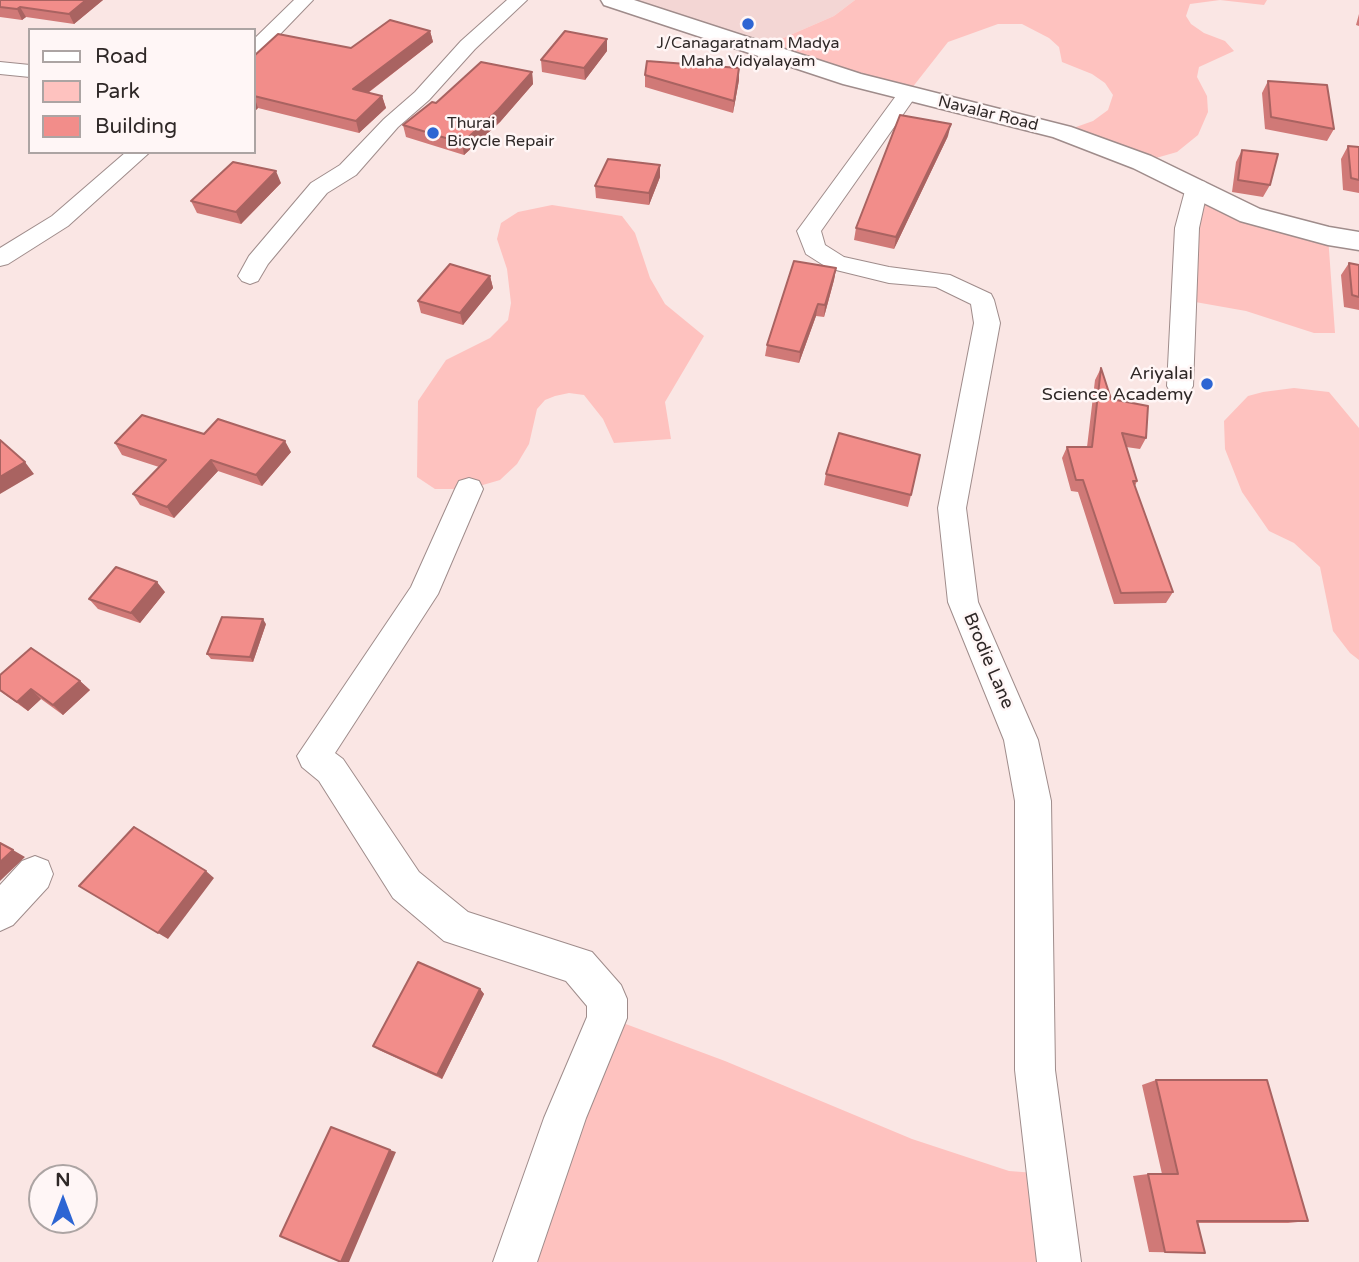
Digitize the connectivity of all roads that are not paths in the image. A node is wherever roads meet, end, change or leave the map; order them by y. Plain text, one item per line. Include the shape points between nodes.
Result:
1 (304, 0) edge
2 (518, 0) edge
3 (612, 0) edge
4 (256, 48) edge
5 (0, 68) edge
6 (28, 71) edge
7 (908, 93) junction
8 (137, 154) edge
9 (1197, 187) junction
10 (1359, 241) edge
11 (0, 259) edge
12 (250, 276) dead end
13 (1180, 386) dead end
14 (469, 489) dead end
15 (35, 874) dead end
16 (0, 912) edge
17 (515, 1262) edge
18 (1059, 1262) edge

1 - 4 street
2 - 12 street via 468,45 348,170 319,188 257,261
3 - 7 street, Navalar Road
5 - 6 street
7 - 9 street, Navalar Road via 1062,132
7 - 18 street, Brodie Lane via 809,231 814,249 836,263 941,281 982,300 988,323 952,508 963,602 1021,740 1033,801 1035,1070
8 - 11 street via 60,221
9 - 10 street, Navalar Road via 1250,215
9 - 13 street via 1187,228
14 - 17 street via 423,594 314,756 331,770 406,885 457,928 578,966 607,999 607,1018 565,1118
15 - 16 street

